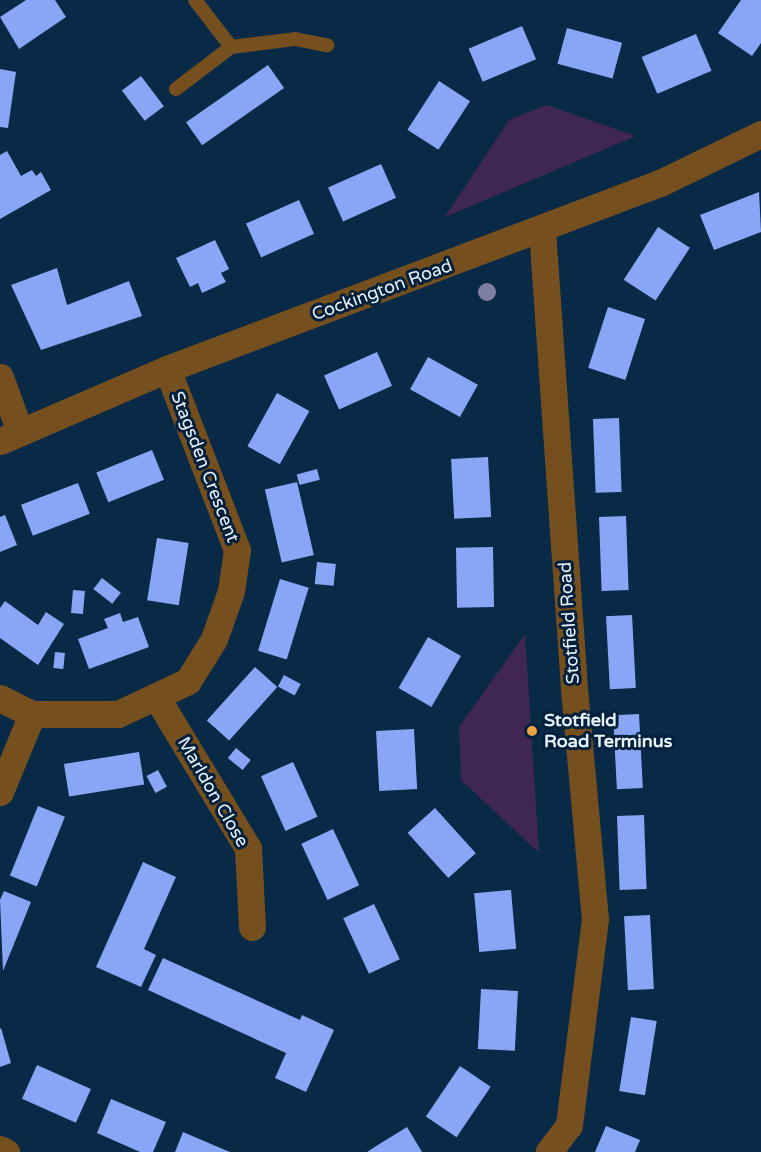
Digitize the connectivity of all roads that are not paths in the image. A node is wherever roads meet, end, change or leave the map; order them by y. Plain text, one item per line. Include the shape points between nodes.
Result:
1 (195, 0) edge
2 (327, 45) dead end
3 (231, 47) junction
4 (176, 89) dead end
5 (761, 134) edge
6 (542, 230) junction
7 (167, 369) junction
8 (0, 377) edge
9 (10, 436) edge
10 (0, 698) edge
11 (157, 698) junction
12 (32, 714) junction
13 (0, 792) edge
14 (252, 927) dead end
15 (0, 1149) edge
16 (6, 1152) edge
17 (549, 1152) edge

1 - 3 lane
2 - 3 lane via 295,39
3 - 4 lane
5 - 6 street, Cockington Road via 660,183
6 - 7 street, Cockington Road
6 - 17 street, Stotfield Road via 574,689 596,919 569,1125
7 - 9 street, Cockington Road
7 - 11 street, Stagsden Crescent via 237,550 231,591 214,639 188,681
8 - 9 street
10 - 12 street, Stagsden Crescent
11 - 12 street, Stagsden Crescent via 118,714
11 - 14 street, Marldon Close via 248,848
12 - 13 street
15 - 16 street

